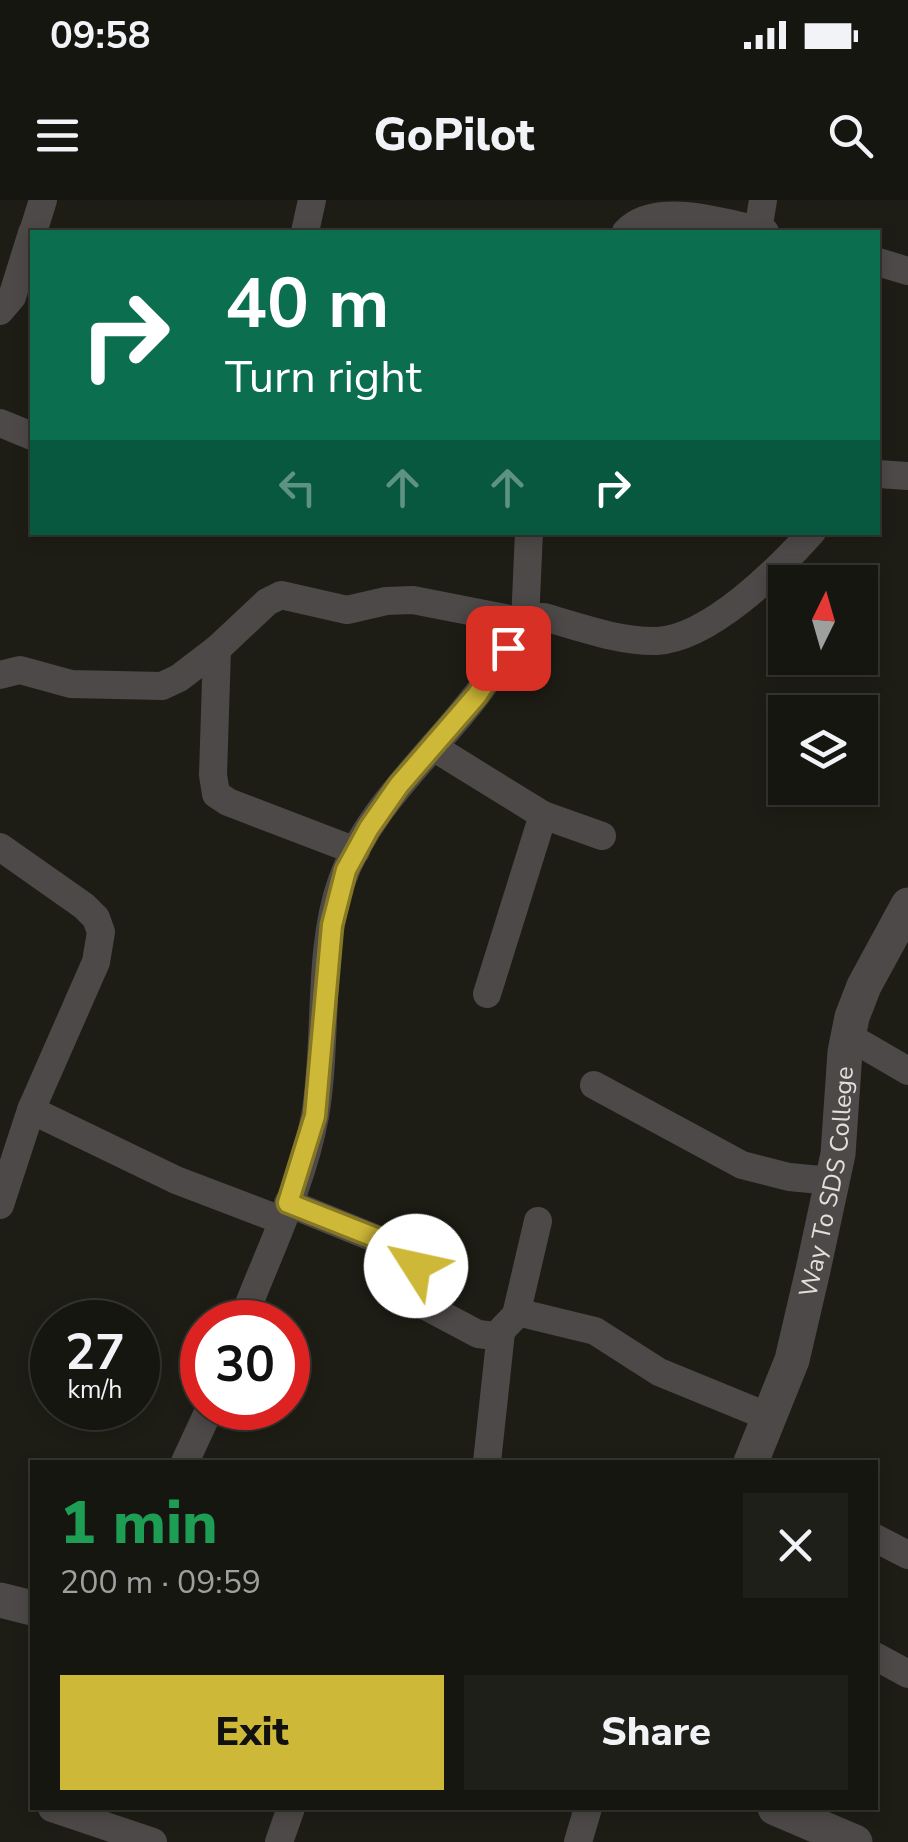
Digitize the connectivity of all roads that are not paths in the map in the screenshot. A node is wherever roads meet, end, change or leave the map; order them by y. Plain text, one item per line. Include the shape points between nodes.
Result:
1 (44, 200) edge
2 (312, 200) edge
3 (763, 200) edge
4 (34, 230) edge
5 (305, 230) edge
6 (628, 230) edge
7 (752, 230) edge
8 (762, 230) edge
9 (30, 242) edge
10 (880, 263) edge
11 (908, 270) edge
12 (0, 310) edge
13 (0, 423) edge
14 (30, 435) edge
15 (880, 474) edge
16 (908, 476) edge
17 (530, 535) edge
18 (809, 535) edge
19 (525, 622) junction
20 (217, 649) junction
21 (0, 675) edge
22 (432, 747) junction
23 (543, 814) junction
24 (602, 836) dead end
25 (0, 847) edge
26 (356, 850) junction
27 (908, 905) edge
28 (487, 994) dead end
29 (848, 1036) junction
30 (908, 1071) edge
31 (594, 1085) dead end
32 (31, 1110) junction
33 (832, 1181) junction
34 (0, 1205) edge
35 (284, 1211) junction
36 (538, 1221) dead end
37 (250, 1300) edge
38 (508, 1323) junction
39 (769, 1417) junction
40 (200, 1430) edge
41 (186, 1460) edge
42 (487, 1460) edge
43 (752, 1460) edge
44 (878, 1539) edge
45 (908, 1554) edge
46 (0, 1600) edge
47 (30, 1608) edge
48 (878, 1658) edge
49 (908, 1674) edge
50 (58, 1810) edge
51 (290, 1810) edge
52 (587, 1810) edge
53 (780, 1810) edge
54 (153, 1842) edge
55 (279, 1842) edge
56 (578, 1842) edge
57 (855, 1842) edge

1 - 4 street
2 - 5 street
3 - 8 street
6 - 7 street via 640,219 674,214
9 - 12 street via 12,297
10 - 11 street
13 - 14 street
15 - 16 street
17 - 19 street
18 - 19 street via 748,596 673,638 649,641 539,616
19 - 20 street via 413,600 348,610 281,595
19 - 22 street via 492,675
20 - 21 street via 162,686 71,684 20,670
20 - 26 street via 216,794
22 - 23 street
22 - 26 street
23 - 24 street
23 - 28 street
25 - 32 street via 84,906 101,932 96,962
26 - 35 street via 332,925 315,1116
27 - 29 street, Way To SDS College via 864,986
29 - 30 street
29 - 33 street, Way To SDS College
31 - 33 street via 742,1165
32 - 34 street
32 - 35 street via 176,1180
33 - 39 street, Way To SDS College via 792,1360
35 - 37 street
35 - 38 street via 412,1253 417,1303 485,1337
36 - 38 street
38 - 39 street via 522,1313 595,1331 659,1372
38 - 42 street
39 - 43 street, Way To SDS College
40 - 41 street
44 - 45 street
46 - 47 street
48 - 49 street
50 - 54 street
51 - 55 street
52 - 56 street
53 - 57 street

